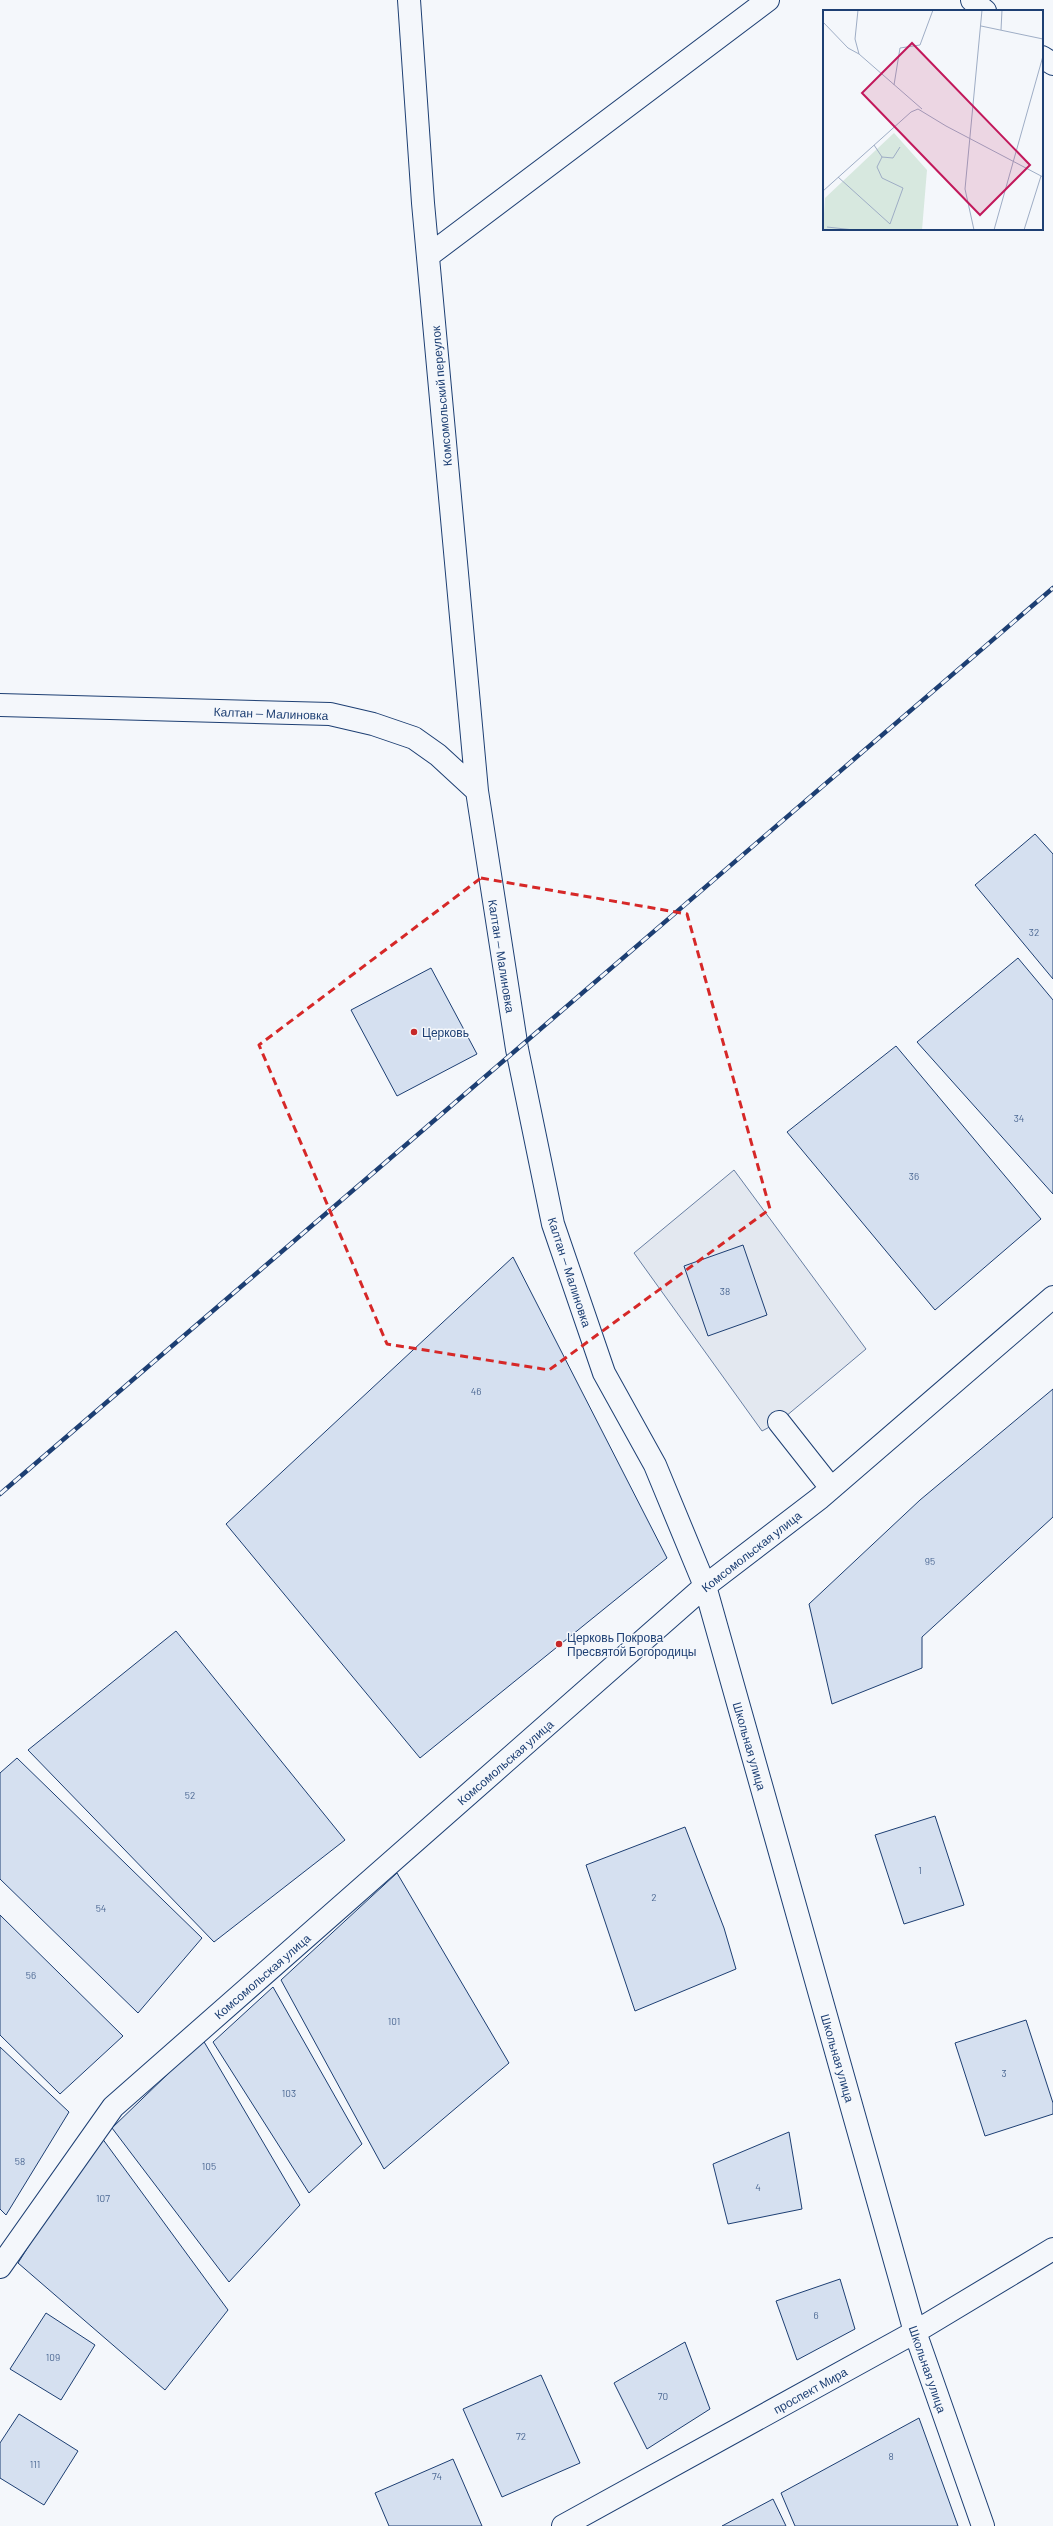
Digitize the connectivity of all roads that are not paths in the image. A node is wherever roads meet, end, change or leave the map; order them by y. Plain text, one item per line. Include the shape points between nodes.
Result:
1 (409, 0) edge
2 (768, 0) edge
3 (972, 0) edge
4 (985, 10) edge
5 (1043, 58) edge
6 (1053, 64) edge
7 (428, 256) junction
8 (0, 705) edge
9 (477, 791) junction
10 (1053, 1298) edge
11 (779, 1422) dead end
12 (831, 1488) junction
13 (705, 1586) junction
14 (1053, 2249) edge
15 (0, 2267) edge
16 (915, 2332) junction
17 (563, 2526) edge
18 (983, 2526) edge

1 - 7 street, Комсомольский переулок
2 - 7 street
3 - 4 street
5 - 6 street
7 - 9 street, Комсомольский переулок
8 - 9 street, Калтан — Малиновка via 330,714 373,724 414,738 438,755
9 - 13 street, Калтан — Малиновка via 516,1049 553,1224 604,1374 655,1465
10 - 12 street, Комсомольская улица
11 - 12 street
12 - 13 street, Комсомольская улица
13 - 15 street, Комсомольская улица via 112,2107
13 - 16 street, Школьная улица
14 - 16 street, проспект Мира
16 - 17 street, проспект Мира
16 - 18 street, Школьная улица

